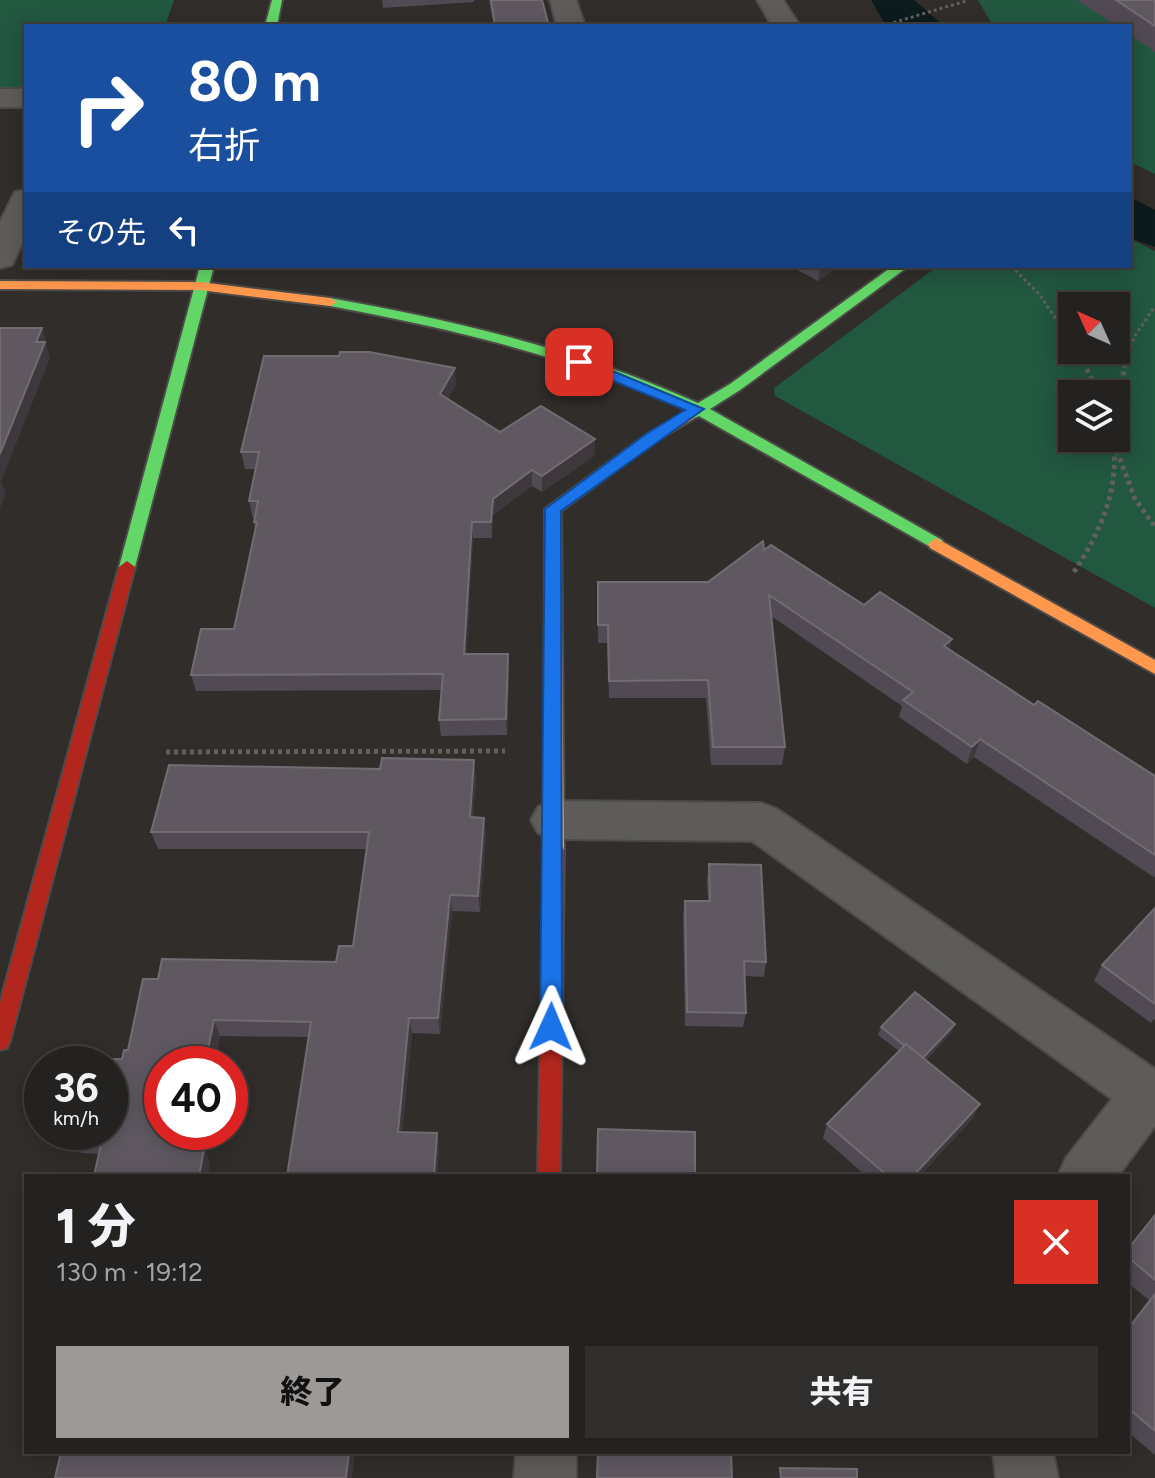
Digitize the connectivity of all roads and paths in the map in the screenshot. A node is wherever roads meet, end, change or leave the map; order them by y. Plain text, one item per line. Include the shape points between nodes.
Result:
1 (277, 0) edge
2 (563, 0) edge
3 (770, 0) edge
4 (966, 1) edge
5 (271, 24) edge
6 (570, 24) edge
7 (785, 24) edge
8 (889, 24) edge
9 (0, 98) edge
10 (24, 98) edge
11 (24, 204) edge
12 (0, 258) edge
13 (206, 268) edge
14 (899, 268) edge
15 (1013, 268) edge
16 (0, 285) edge
17 (200, 286) junction
18 (1155, 306) edge
19 (1058, 322) edge
20 (1120, 380) edge
21 (697, 409) junction
22 (1115, 452) edge
23 (1117, 452) edge
24 (1155, 527) edge
25 (1070, 577) dead end
26 (1155, 668) edge
27 (553, 751) junction
28 (166, 752) dead end
29 (554, 820) junction
30 (0, 1041) edge
31 (1152, 1097) edge
32 (549, 1174) edge
33 (1087, 1174) edge
34 (546, 1454) edge
35 (1023, 1454) edge
36 (545, 1478) edge
37 (1027, 1478) edge

1 - 5 street
2 - 6 street
3 - 7 street
4 - 8 path
9 - 10 street
11 - 12 street
13 - 17 street
14 - 21 street
15 - 19 path
16 - 17 street
17 - 21 street via 448,323 601,369
17 - 30 street
18 - 20 path via 1128,344
21 - 26 street
21 - 27 street via 553,509
22 - 25 path via 1113,485 1102,519
23 - 24 path via 1135,499
27 - 28 path
27 - 29 street
29 - 31 street via 761,822
29 - 32 street
31 - 33 street
34 - 36 street
35 - 37 street

